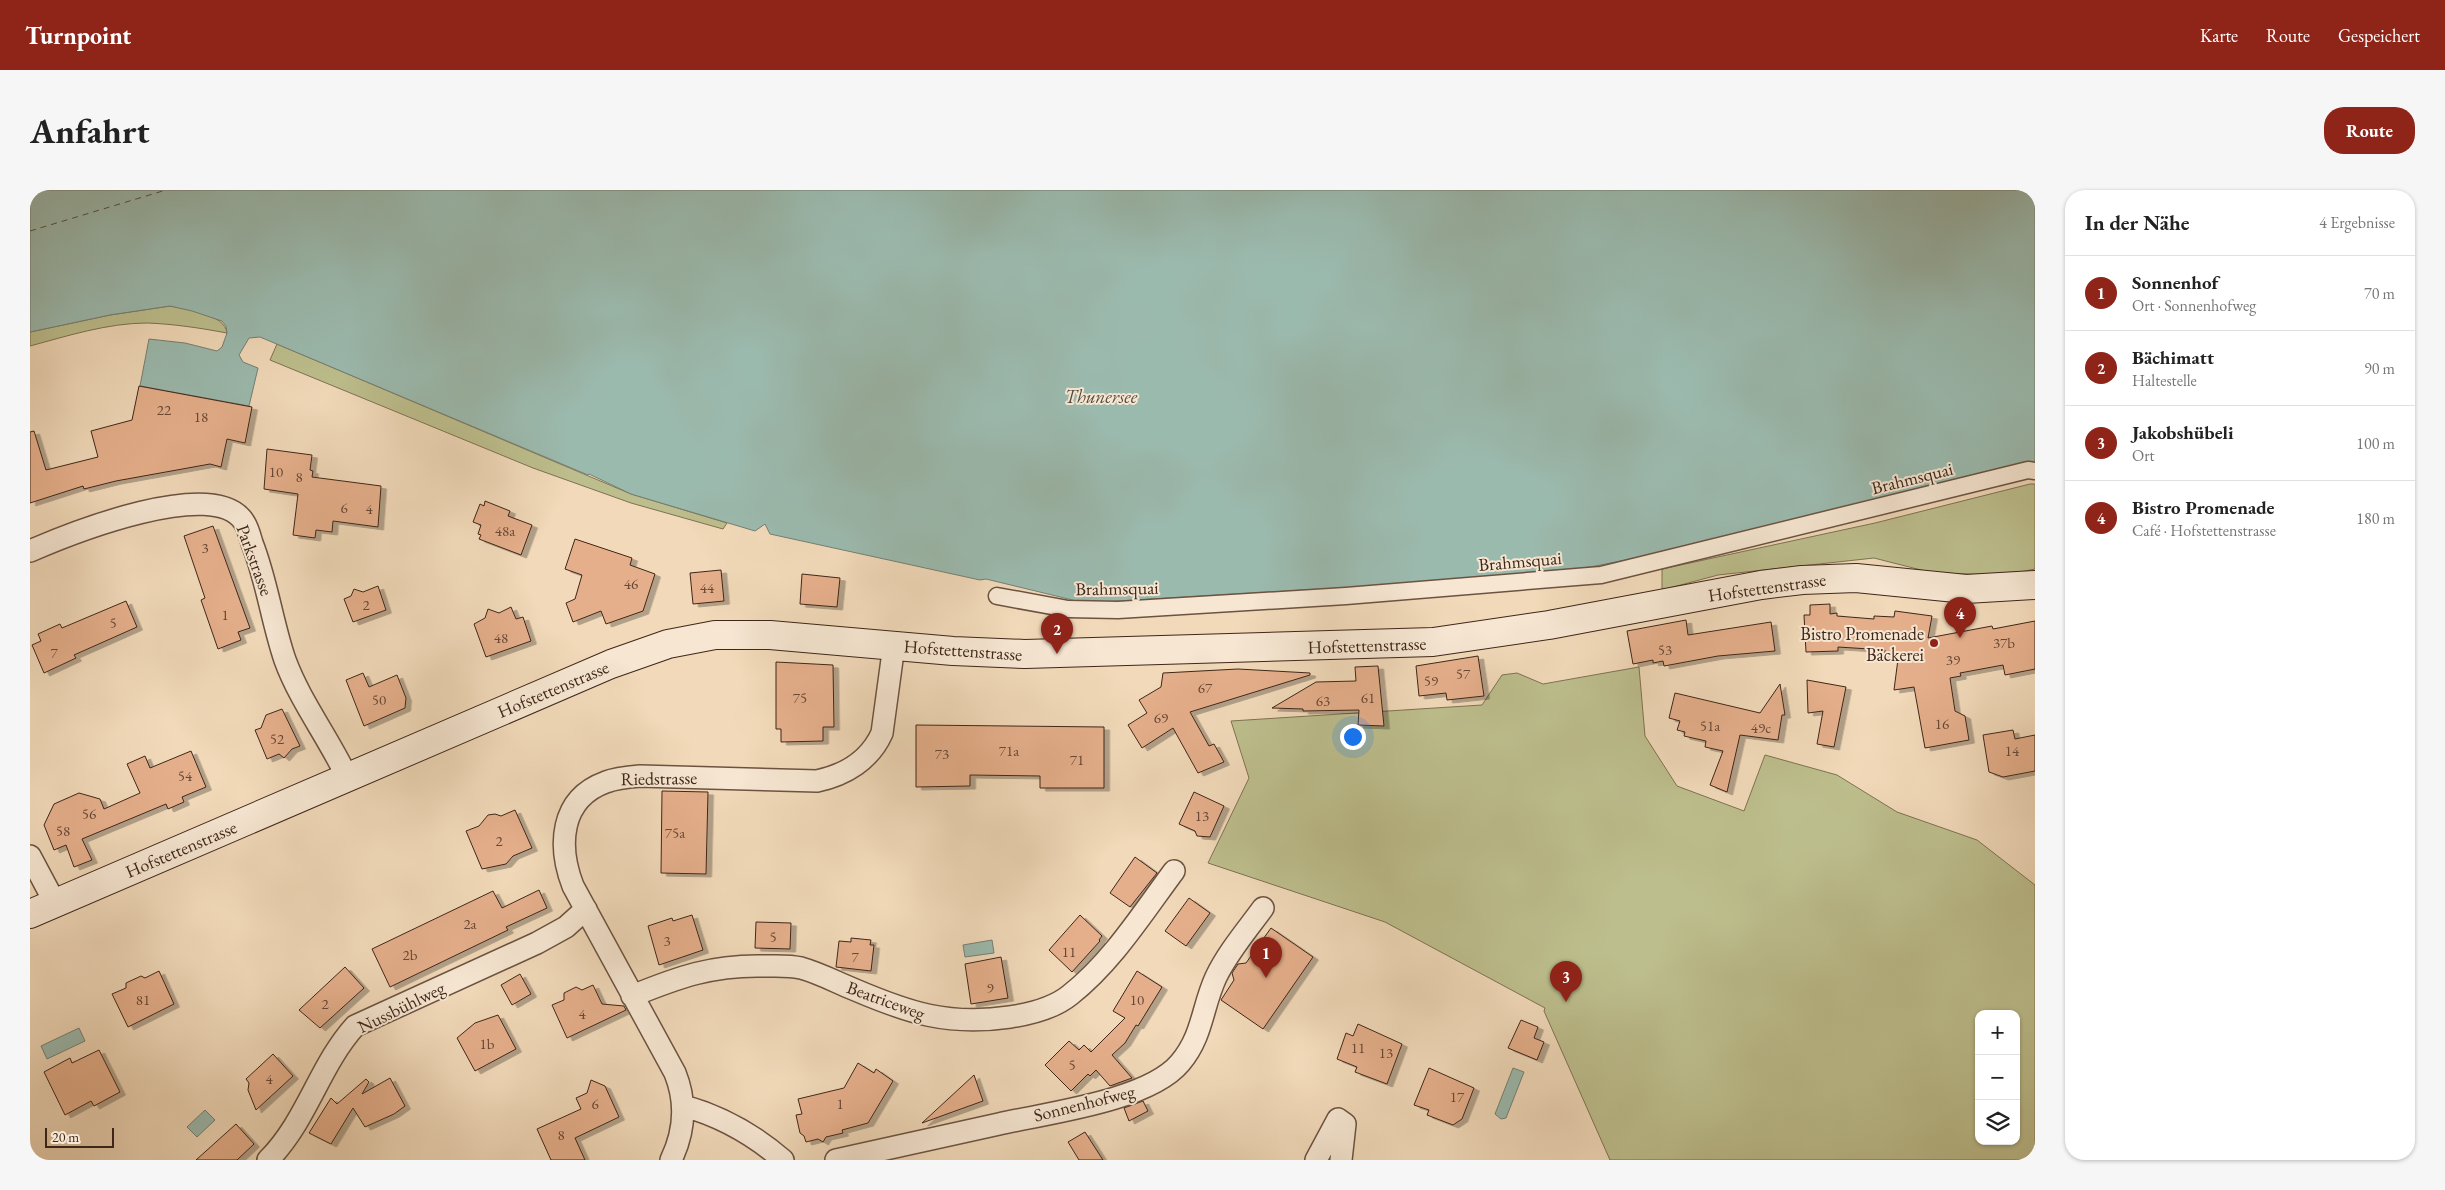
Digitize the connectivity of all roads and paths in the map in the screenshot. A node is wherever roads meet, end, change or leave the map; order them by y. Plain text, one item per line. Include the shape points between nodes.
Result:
1 (2035, 470) edge
2 (30, 551) edge
3 (2035, 585) edge
4 (997, 596) dead end
5 (894, 645) junction
6 (347, 777) junction
7 (30, 856) edge
8 (1174, 871) dead end
9 (55, 903) junction
10 (1263, 908) dead end
11 (586, 909) junction
12 (30, 914) edge
13 (632, 996) junction
14 (684, 1106) junction
15 (268, 1160) edge
16 (671, 1160) edge
17 (783, 1160) edge
18 (836, 1160) edge
19 (1316, 1160) edge
20 (1341, 1160) edge

1 - 4 street, Brahmsquai via 1601,575 1346,596 1118,610 1068,610
2 - 6 street, Parkstrasse via 71,533 176,505 199,502 225,506 244,521 285,660
3 - 5 main road, Hofstettenstrasse via 1966,589 1876,579 1802,580 1472,638 1377,646 1026,654
5 - 6 main road, Hofstettenstrasse via 770,635 690,638 611,664
5 - 11 street, Riedstrasse via 882,733 876,746 843,773 817,780 640,776 615,779 593,788 570,811 564,831 565,866
6 - 9 main road, Hofstettenstrasse
7 - 9 street
8 - 13 street, Beatriceweg via 1099,969 1069,996 1024,1014 992,1019 927,1016 801,968 784,966 716,968 683,976
9 - 12 main road, Hofstettenstrasse
10 - 18 street, Sonnenhofweg via 1216,977 1199,1034 1168,1075 1142,1088 1081,1106
11 - 13 street, Riedstrasse
11 - 15 street, Nussbühlweg via 566,927 537,943 355,1026 339,1044 297,1124
13 - 14 street, Riedstrasse via 675,1073
14 - 16 street, Riedstrasse via 681,1132
14 - 17 street via 701,1110 731,1125
19 - 20 street via 1338,1119 1345,1124

